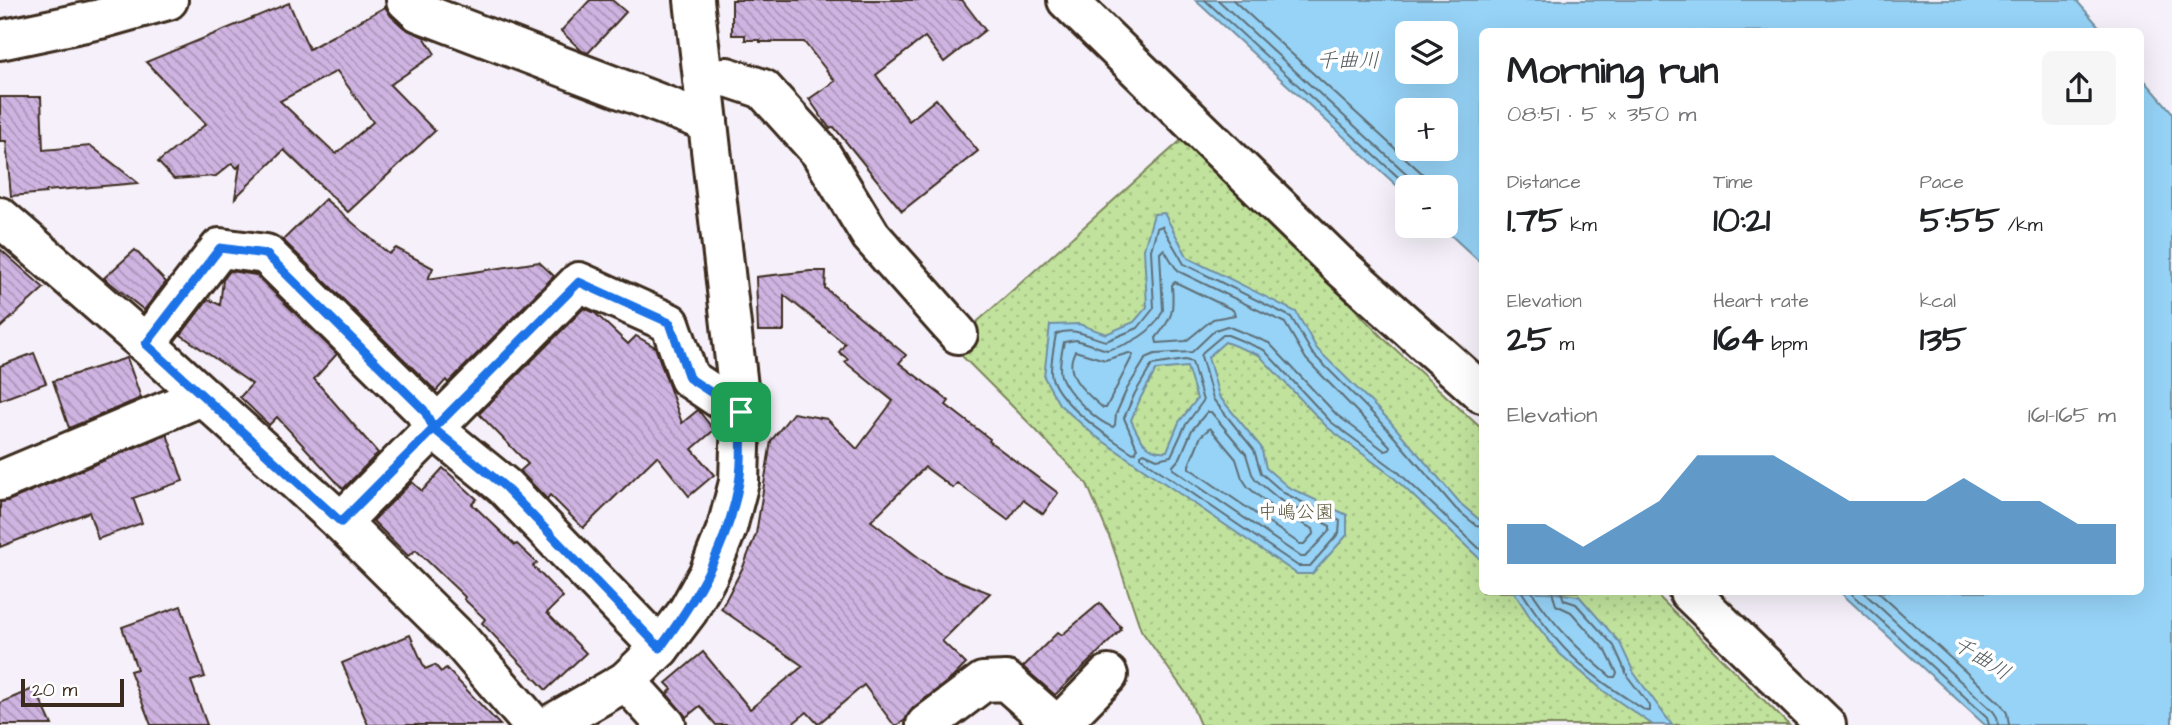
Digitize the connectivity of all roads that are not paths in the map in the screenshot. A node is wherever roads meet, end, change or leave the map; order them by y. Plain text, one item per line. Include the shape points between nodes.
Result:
1 (168, 0) edge
2 (406, 0) edge
3 (694, 0) edge
4 (1067, 0) edge
5 (0, 40) edge
6 (703, 79) junction
7 (708, 122) junction
8 (0, 217) edge
9 (958, 334) dead end
10 (146, 344) junction
11 (1479, 390) edge
12 (202, 396) junction
13 (741, 412) junction
14 (434, 429) junction
15 (0, 481) edge
16 (341, 522) junction
17 (1692, 595) edge
18 (660, 648) junction
19 (1108, 675) dead end
20 (626, 681) junction
21 (533, 725) edge
22 (551, 725) edge
23 (666, 725) edge
24 (926, 725) edge
25 (1058, 725) edge
26 (1826, 725) edge

1 - 5 street
2 - 7 street via 419,12
3 - 6 street
4 - 11 street via 1339,265
6 - 7 street
6 - 9 street via 727,78 763,89 820,152 871,236
7 - 13 street
8 - 10 street
10 - 12 street
10 - 14 street via 220,248 266,254 424,410
12 - 15 street
12 - 16 street
13 - 14 street via 689,378 670,323 579,282
13 - 18 street via 739,482 727,528 688,611
14 - 16 street
14 - 18 street via 504,486
16 - 21 street via 460,640
17 - 26 street
18 - 20 street
19 - 25 street
20 - 22 street
20 - 23 street
24 - 25 street via 983,682 1006,681

